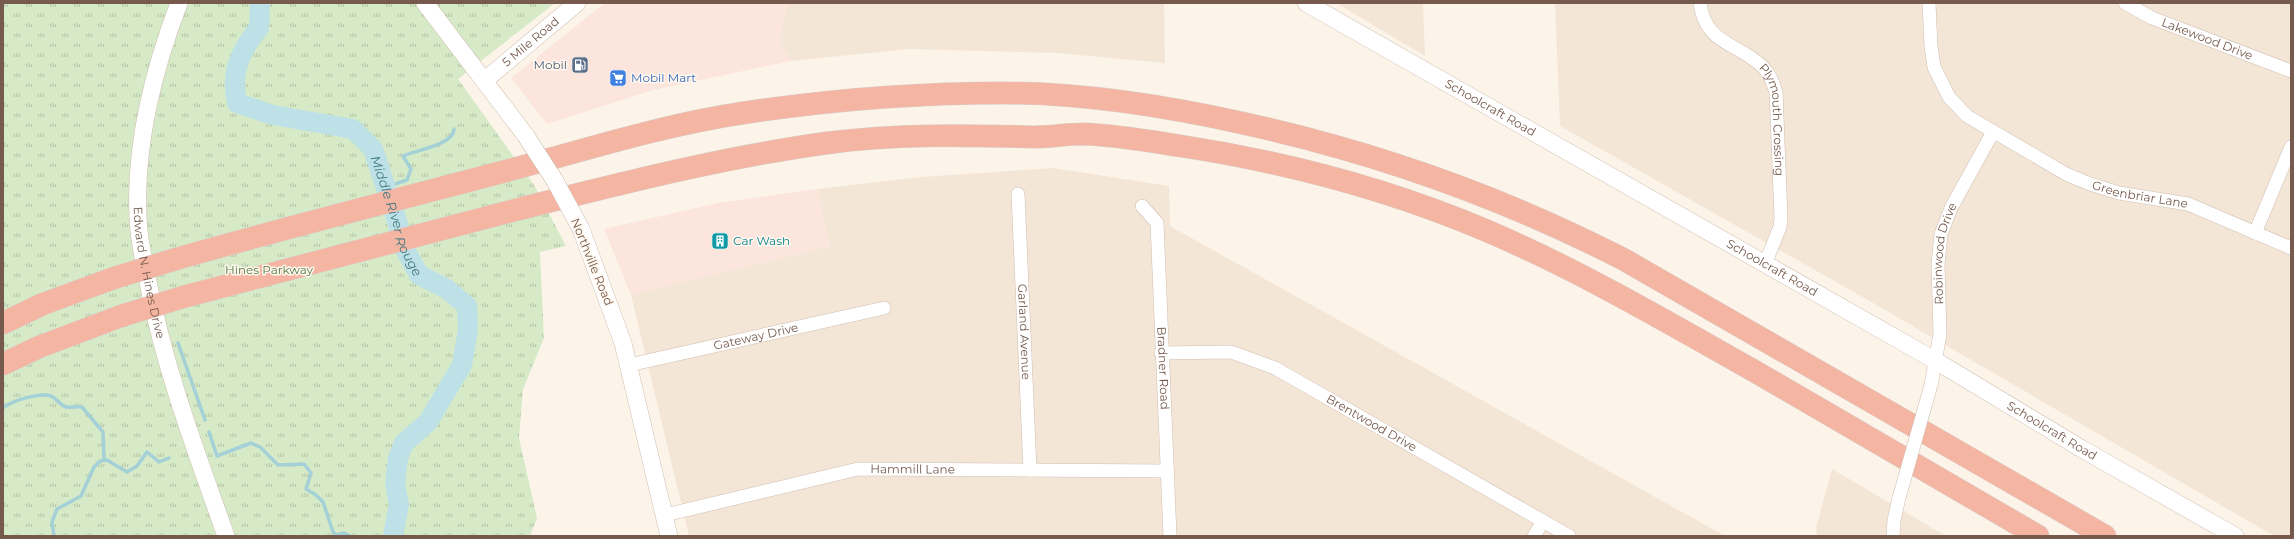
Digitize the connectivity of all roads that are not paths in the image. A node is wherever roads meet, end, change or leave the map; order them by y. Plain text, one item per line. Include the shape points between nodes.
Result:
1 (179, 3) edge
2 (424, 3) edge
3 (577, 3) edge
4 (1306, 3) edge
5 (1700, 3) edge
6 (1929, 3) edge
7 (2126, 3) edge
8 (2291, 71) edge
9 (484, 81) junction
10 (1993, 132) junction
11 (2291, 147) edge
12 (1018, 194) dead end
13 (1142, 206) dead end
14 (2255, 233) junction
15 (2291, 248) edge
16 (1765, 264) junction
17 (884, 308) dead end
18 (3, 323) edge
19 (1161, 353) junction
20 (1936, 361) junction
21 (3, 364) edge
22 (629, 365) junction
23 (1030, 470) junction
24 (1167, 471) junction
25 (664, 515) junction
26 (1543, 521) junction
27 (226, 536) edge
28 (669, 536) edge
29 (1170, 536) edge
30 (1534, 536) edge
31 (1569, 536) edge
32 (1893, 536) edge
33 (2038, 536) edge
34 (2105, 536) edge
35 (2235, 536) edge

1 - 27 street, Edward N. Hines Drive via 158,64 148,107 139,176 139,229 166,362
2 - 9 street, Northville Road
3 - 9 street, 5 Mile Road
4 - 16 street, Schoolcraft Road
5 - 16 street, Plymouth Crossing via 1702,15 1710,29 1724,43 1753,59 1763,68 1776,92 1781,218 1780,227
6 - 10 street via 1932,56 1943,89 1967,116
7 - 8 street, Lakewood Drive via 2152,18
9 - 22 street, Northville Road, bridge via 526,136 555,181 581,229 603,285
10 - 14 street, Greenbriar Lane via 2066,174 2090,184 2119,193 2188,204
10 - 20 street, Robinwood Drive via 1951,208 1941,234 1938,264 1940,334
11 - 14 street
12 - 23 street, Garland Avenue
13 - 19 street, Bradner Road via 1157,223
14 - 15 street, Greenbriar Lane
16 - 20 street, Schoolcraft Road
17 - 22 street, Gateway Drive
18 - 34 highway, bridge via 43,304 176,259 676,127 740,114 858,98 1007,93 1110,100 1182,110 1322,141 1386,159 1547,221 1623,259
19 - 24 street, Bradner Road
19 - 26 street, Brentwood Drive via 1231,352 1265,363
20 - 32 street, Robinwood Drive, bridge via 1899,498
20 - 35 street, Schoolcraft Road via 2082,449
21 - 33 highway, bridge via 39,347 121,316 183,297 709,162 828,143 900,137 1037,137 1083,134 1152,141 1291,167 1353,183 1481,229 1592,280
22 - 25 street, Northville Road
23 - 24 street, Hammill Lane
23 - 25 street, Hammill Lane via 858,470
24 - 29 street, Bradner Road
25 - 28 street, Northville Road
26 - 30 street
26 - 31 street, Brentwood Drive

